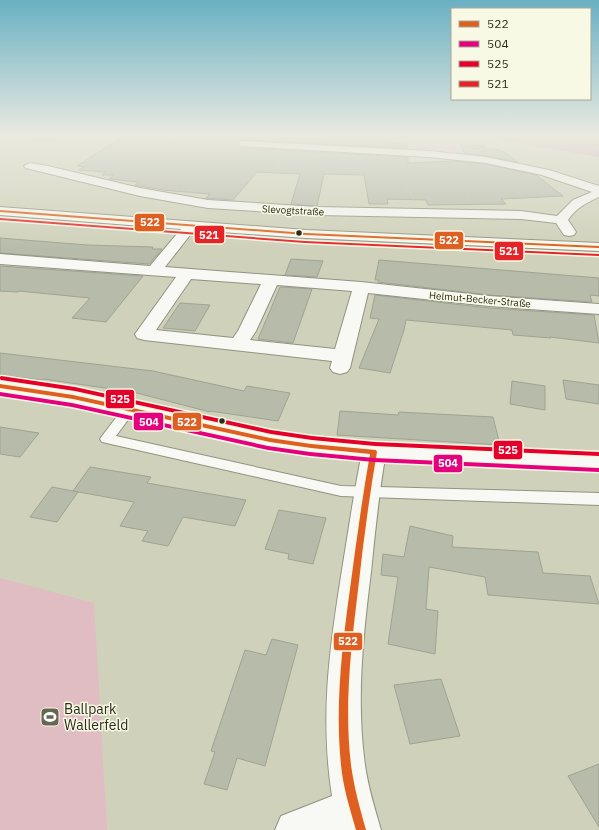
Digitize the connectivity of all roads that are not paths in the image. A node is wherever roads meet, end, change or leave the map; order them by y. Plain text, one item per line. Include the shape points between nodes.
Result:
1 (66, 173) edge
2 (546, 173) edge
3 (599, 190) edge
4 (599, 193) edge
5 (0, 211) edge
6 (561, 220) junction
7 (190, 226) junction
8 (580, 247) junction
9 (599, 247) edge
10 (0, 259) edge
11 (154, 271) junction
12 (186, 275) junction
13 (271, 281) junction
14 (361, 287) junction
15 (599, 309) edge
16 (238, 344) junction
17 (0, 386) edge
18 (130, 409) junction
19 (374, 452) junction
20 (599, 462) edge
21 (366, 492) junction
22 (599, 499) edge
23 (357, 819) edge
24 (295, 830) edge

1 - 6 street, Slevogtstraße via 140,192 186,200 276,209 521,215
2 - 3 street
4 - 6 street via 577,202
5 - 7 street
6 - 8 street
7 - 8 street via 374,238
7 - 11 street
8 - 9 street
10 - 11 street, Helmut-Becker-Straße
11 - 12 street, Helmut-Becker-Straße
12 - 13 street, Helmut-Becker-Straße
12 - 16 street via 144,334
13 - 14 street, Helmut-Becker-Straße
13 - 16 street
14 - 15 street, Helmut-Becker-Straße
14 - 16 street via 342,362
17 - 18 street
18 - 19 street via 270,440
18 - 21 lane via 107,439 341,491
19 - 20 street
19 - 21 street
21 - 22 lane
21 - 23 street via 344,672 342,716 345,766
23 - 24 street

